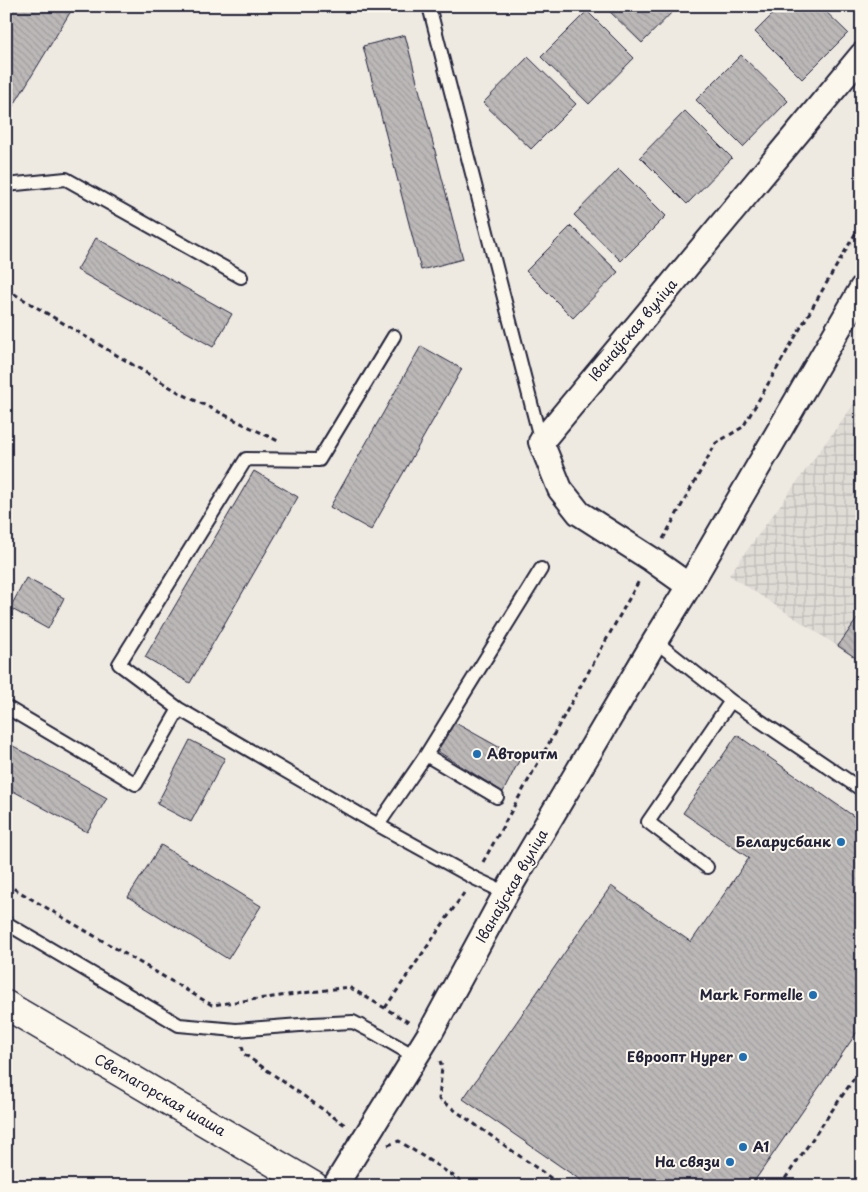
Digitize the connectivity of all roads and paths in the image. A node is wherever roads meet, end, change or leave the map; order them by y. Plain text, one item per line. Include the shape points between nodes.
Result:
1 (429, 6) edge
2 (862, 55) edge
3 (6, 185) edge
4 (862, 222) edge
5 (241, 277) dead end
6 (862, 288) edge
7 (6, 289) edge
8 (394, 336) dead end
9 (540, 442) junction
10 (284, 444) dead end
11 (652, 560) junction
12 (541, 569) dead end
13 (689, 586) junction
14 (655, 641) junction
15 (731, 701) junction
16 (6, 707) edge
17 (179, 708) junction
18 (426, 755) junction
19 (862, 790) edge
20 (497, 797) dead end
21 (378, 824) junction
22 (707, 867) dead end
23 (474, 878) junction
24 (6, 884) edge
25 (506, 893) junction
26 (6, 923) edge
27 (6, 1005) edge
28 (385, 1008) junction
29 (236, 1030) junction
30 (429, 1035) junction
31 (416, 1056) junction
32 (862, 1066) edge
33 (365, 1139) junction
34 (314, 1186) edge
35 (335, 1186) edge
36 (470, 1186) edge
37 (562, 1186) edge
38 (780, 1186) edge

1 - 9 lane
2 - 9 street, Іванаўская вуліца
3 - 5 lane via 66,179
4 - 11 path via 743,427 716,443
6 - 13 street, Іванаўская вуліца
7 - 10 path via 180,393
8 - 17 lane via 319,460 246,459 119,664
9 - 11 street via 560,489 579,513
11 - 13 street
11 - 23 path
12 - 18 lane
13 - 14 street, Іванаўская вуліца
14 - 15 lane
14 - 25 street, Іванаўская вуліца
15 - 19 lane
15 - 22 lane via 648,822
16 - 17 lane via 136,784
17 - 21 lane
18 - 20 lane
18 - 21 lane
21 - 23 lane
23 - 25 lane
23 - 28 path
24 - 28 path via 212,1005 349,986
25 - 30 street, Іванаўская вуліца
26 - 29 lane via 179,1025
27 - 34 main road, Светлагорская шаша
28 - 30 path
29 - 31 lane via 353,1022
29 - 33 path via 244,1054
30 - 31 street, Іванаўская вуліца
30 - 37 path via 442,1067 439,1099
31 - 33 street, Іванаўская вуліца
32 - 38 path
33 - 35 street, Іванаўская вуліца
33 - 36 path via 380,1149 399,1141

